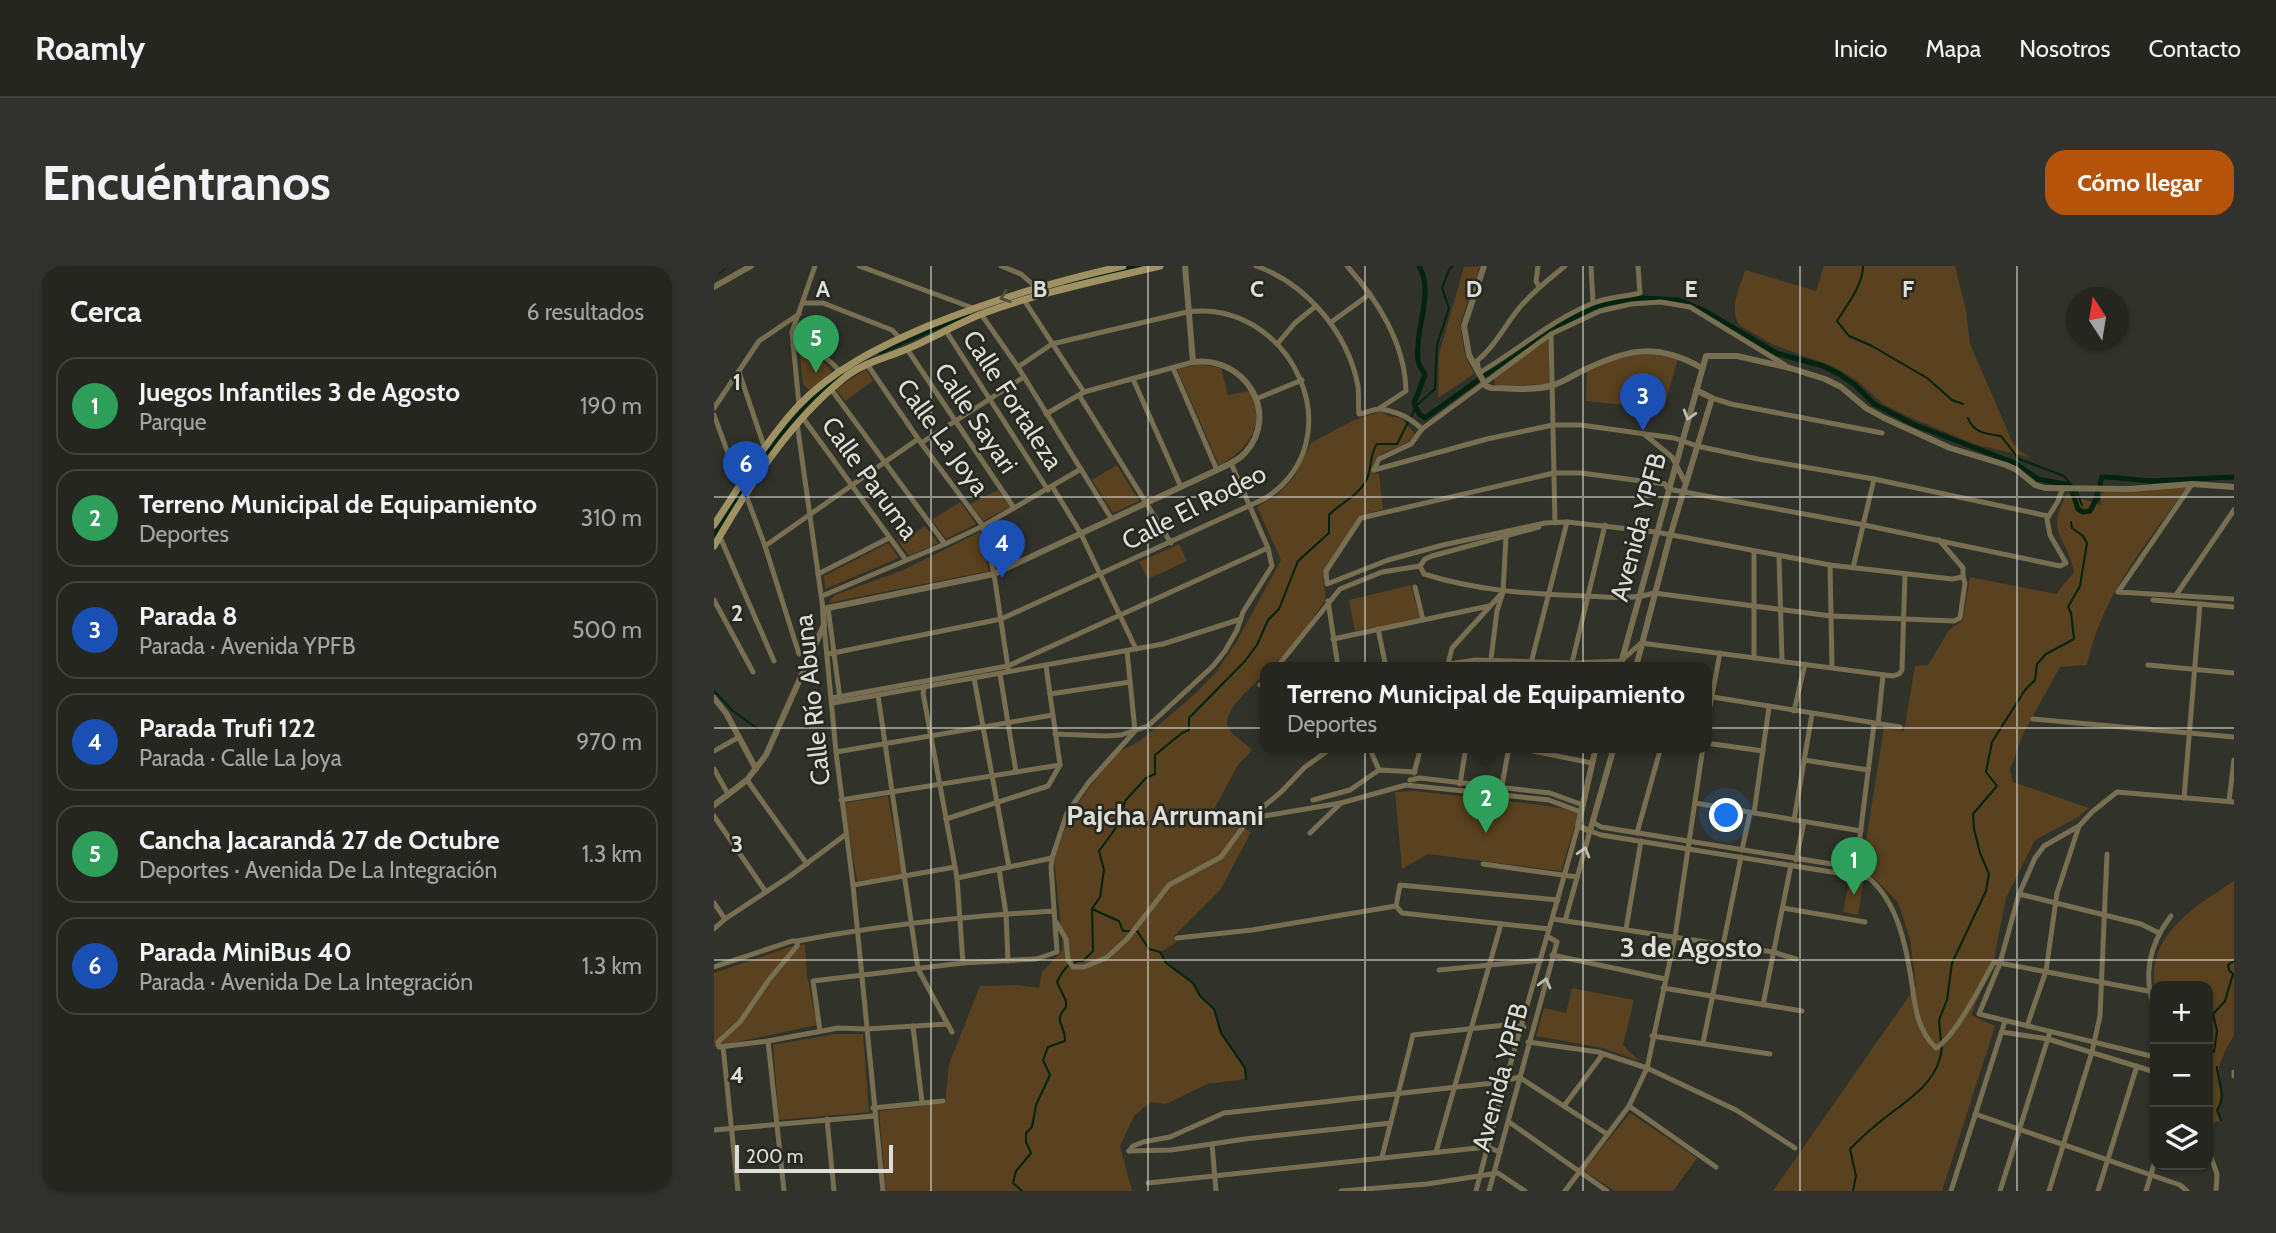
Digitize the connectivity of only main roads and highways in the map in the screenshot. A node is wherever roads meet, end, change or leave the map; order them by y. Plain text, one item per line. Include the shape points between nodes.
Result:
1 (1160, 266) edge
2 (1124, 270) edge
3 (714, 525) edge
4 (714, 546) edge

1 - 2 main road
2 -> 3 main road via 1037,286 871,351 799,405
2 - 4 main road via 981,314 844,377 800,421

